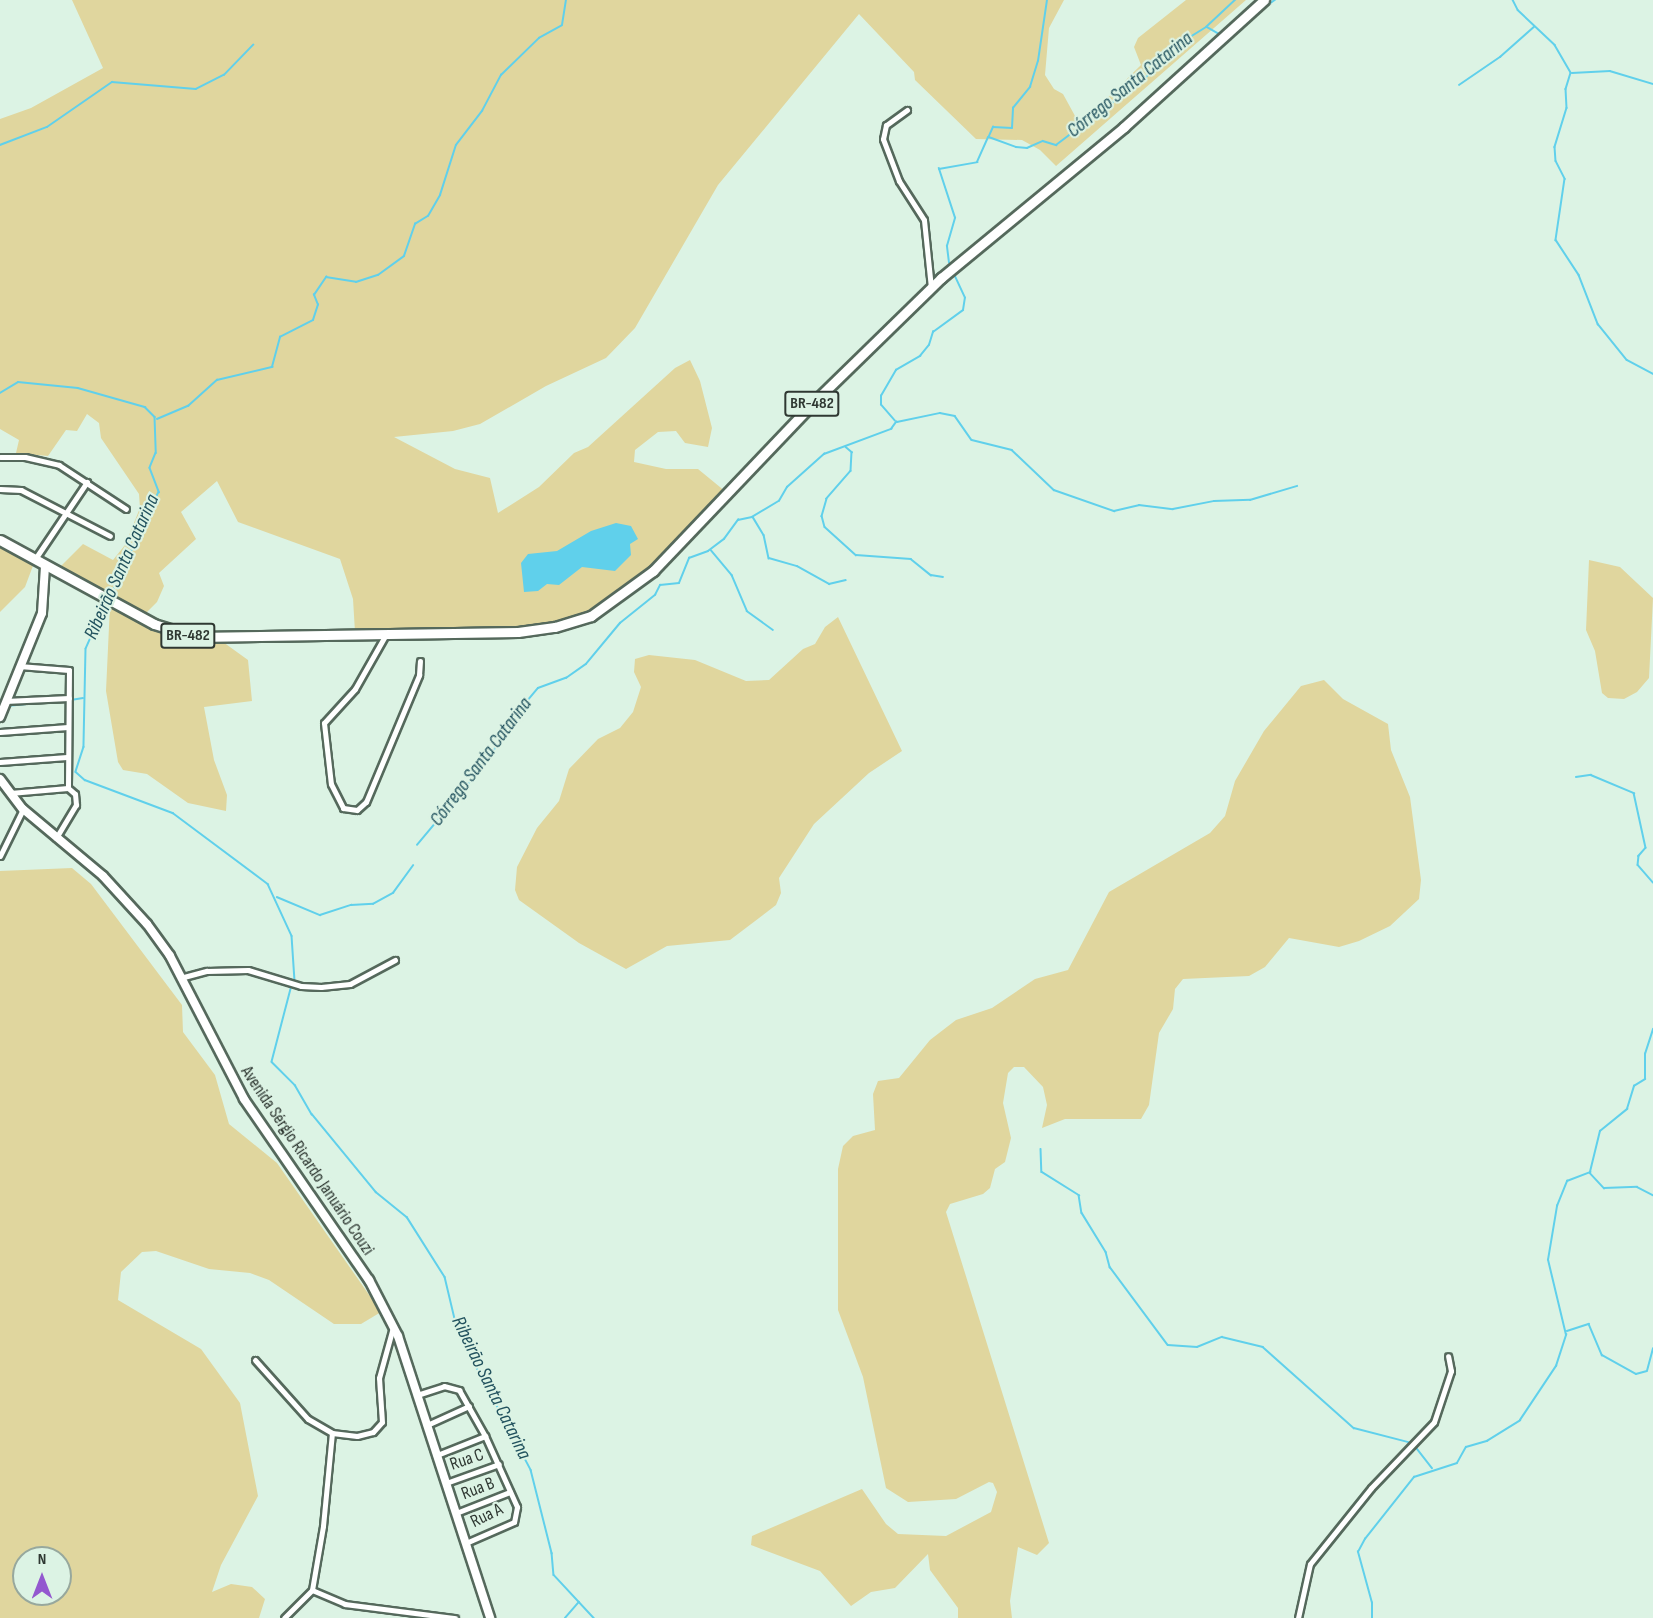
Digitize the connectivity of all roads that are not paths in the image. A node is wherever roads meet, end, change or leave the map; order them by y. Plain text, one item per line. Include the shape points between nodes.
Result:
1 (1264, 0) edge
2 (907, 110) dead end
3 (931, 288) junction
4 (0, 457) edge
5 (87, 482) junction
6 (0, 489) edge
7 (126, 509) dead end
8 (65, 512) junction
9 (110, 536) dead end
10 (0, 540) edge
11 (35, 559) junction
12 (45, 566) junction
13 (386, 636) junction
14 (420, 661) dead end
15 (19, 666) junction
16 (69, 698) junction
17 (5, 701) junction
18 (0, 717) edge
19 (68, 727) junction
20 (0, 732) edge
21 (67, 757) junction
22 (0, 762) edge
23 (0, 781) edge
24 (68, 788) junction
25 (10, 793) junction
26 (23, 809) junction
27 (56, 838) junction
28 (0, 856) edge
29 (395, 960) dead end
30 (180, 978) junction
31 (393, 1326) junction
32 (1448, 1356) dead end
33 (255, 1360) dead end
34 (417, 1395) junction
35 (469, 1406) junction
36 (427, 1425) junction
37 (332, 1433) junction
38 (485, 1436) junction
39 (437, 1455) junction
40 (499, 1464) junction
41 (446, 1483) junction
42 (510, 1492) junction
43 (456, 1514) junction
44 (466, 1543) junction
45 (312, 1590) junction
46 (284, 1618) edge
47 (455, 1618) edge
48 (490, 1618) edge
49 (1298, 1618) edge

1 - 3 highway, BR-482 via 1124,127 989,235
2 - 3 street via 886,125 883,139 900,182 924,220
3 - 13 highway, BR-482 via 816,400 669,556 611,604 579,620 537,630
4 - 5 street via 47,462
5 - 7 street
5 - 8 street
6 - 8 street via 21,490
8 - 9 street
8 - 11 street
10 - 11 highway, BR-482
11 - 12 highway, BR-482
12 - 13 highway, BR-482 via 183,635
12 - 15 street via 42,613
13 - 14 street via 355,689 324,723 332,784 343,808 357,810 366,802 419,675
15 - 16 street via 67,668
15 - 17 street
16 - 17 street
16 - 19 street
17 - 18 street
19 - 20 street
19 - 21 street
21 - 22 street
21 - 24 street
23 - 25 street, Avenida Sérgio Ricardo Januário Couzi
24 - 25 street
24 - 27 street via 77,800
25 - 26 street, Avenida Sérgio Ricardo Januário Couzi
26 - 27 street, Avenida Sérgio Ricardo Januário Couzi
26 - 28 street
27 - 30 street, Avenida Sérgio Ricardo Januário Couzi via 125,898 170,956
29 - 30 street via 350,984 321,987 301,986 248,970 207,971
30 - 31 street, Avenida Sérgio Ricardo Januário Couzi via 244,1099 369,1280
31 - 34 street, Avenida Sérgio Ricardo Januário Couzi
31 - 37 street via 379,1378 383,1413 379,1428 357,1436
32 - 49 street via 1451,1371 1434,1422 1371,1488 1310,1563
33 - 37 street via 308,1419
34 - 35 street, Rua A via 449,1386 459,1390
34 - 36 street, Avenida Sérgio Ricardo Januário Couzi
35 - 36 street
35 - 38 street, Rua A
36 - 39 street, Avenida Sérgio Ricardo Januário Couzi
37 - 45 street
38 - 39 street
38 - 40 street, Rua A
39 - 41 street, Avenida Sérgio Ricardo Januário Couzi
40 - 41 street, Rua C
40 - 42 street, Rua A
41 - 43 street, Avenida Sérgio Ricardo Januário Couzi
42 - 43 street, Rua B
42 - 44 street, Rua A via 517,1508 514,1522
43 - 44 street, Avenida Sérgio Ricardo Januário Couzi
44 - 48 street, Avenida Sérgio Ricardo Januário Couzi
45 - 46 street
45 - 47 street via 336,1602

